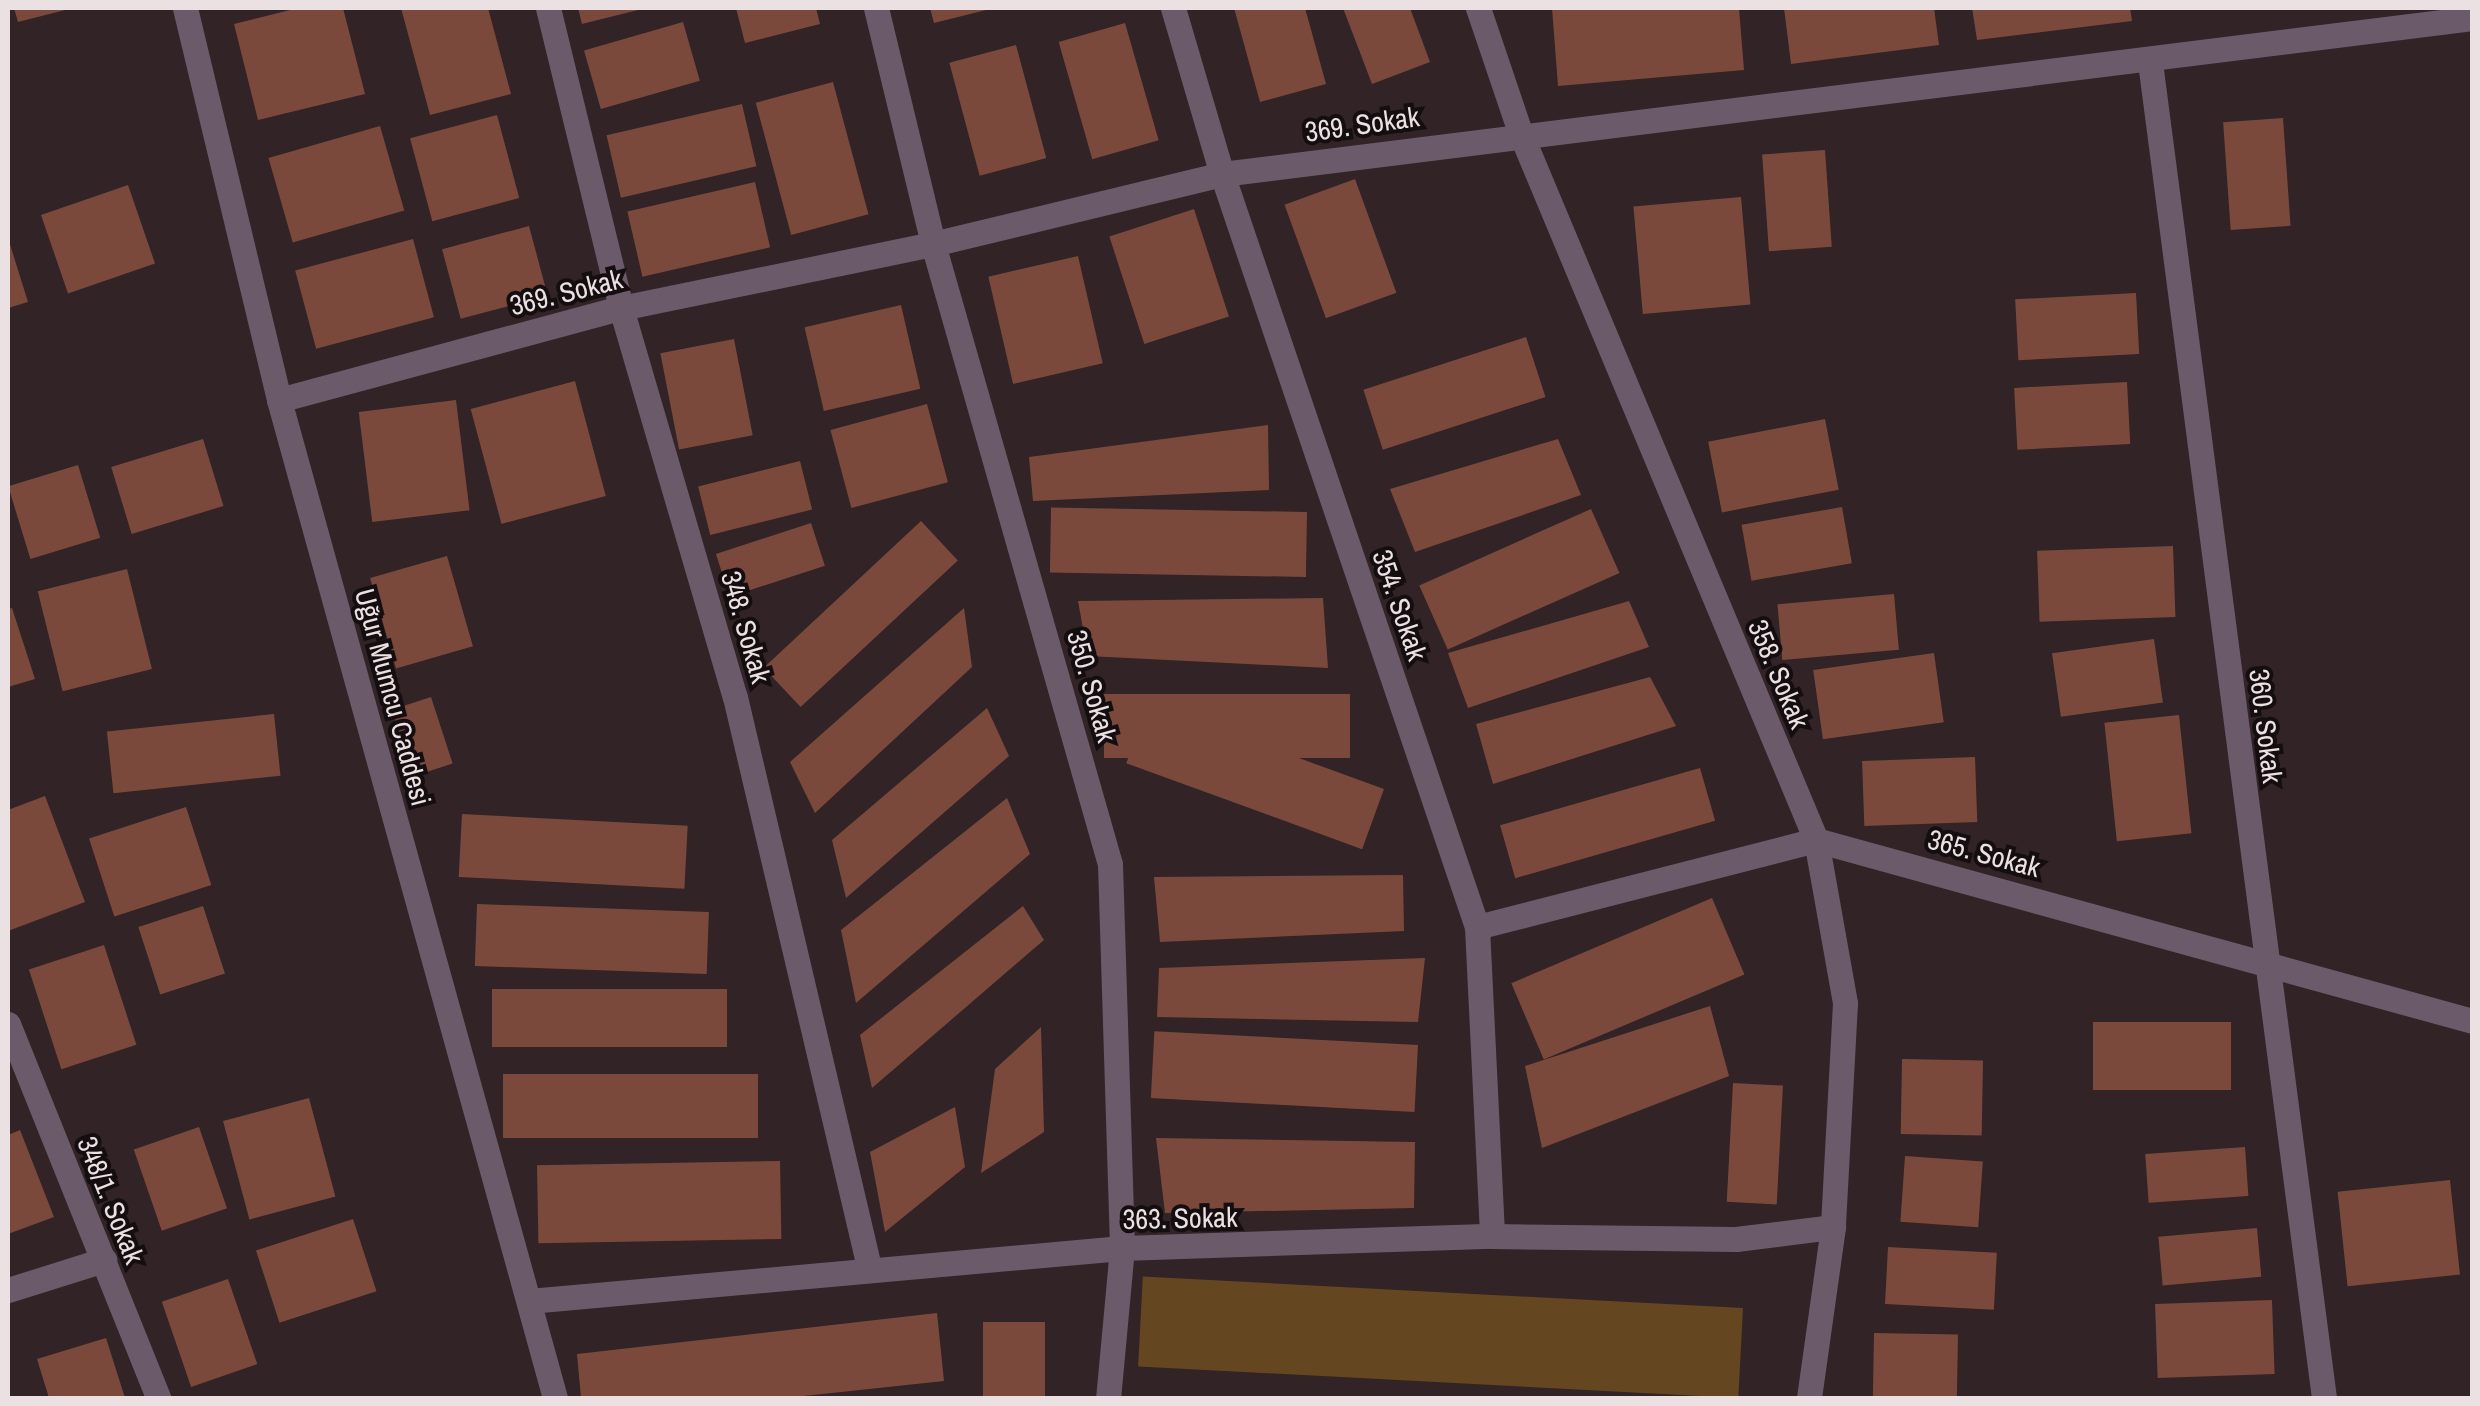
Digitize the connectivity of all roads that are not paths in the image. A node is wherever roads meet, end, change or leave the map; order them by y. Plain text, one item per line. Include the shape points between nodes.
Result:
1 (185, 8) edge
2 (548, 8) edge
3 (876, 8) edge
4 (1173, 8) edge
5 (1478, 8) edge
6 (2472, 18) edge
7 (2384, 20) edge
8 (2150, 62) junction
9 (1520, 132) junction
10 (1222, 174) junction
11 (933, 244) junction
12 (622, 308) junction
13 (279, 400) junction
14 (1816, 840) junction
15 (1477, 926) junction
16 (2266, 959) junction
17 (2472, 1021) edge
18 (8, 1024) edge
19 (1833, 1227) junction
20 (1492, 1236) junction
21 (1122, 1248) junction
22 (104, 1260) junction
23 (870, 1267) junction
24 (8, 1290) edge
25 (529, 1301) junction
26 (158, 1398) edge
27 (555, 1398) edge
28 (1108, 1398) edge
29 (1809, 1398) edge
30 (2324, 1398) edge

1 - 13 street, Uğur Mumcu Caddesi
2 - 12 street, 348. Sokak
3 - 11 street, 350. Sokak
4 - 10 street, 354. Sokak
5 - 9 street, 358. Sokak
6 - 7 street, 369. Sokak
7 - 8 street, 369. Sokak
8 - 9 street, 369. Sokak
8 - 16 street, 360. Sokak
9 - 10 street, 369. Sokak
9 - 14 street, 358. Sokak
10 - 11 street, 369. Sokak
10 - 15 street, 354. Sokak
11 - 12 street, 369. Sokak
11 - 21 street, 350. Sokak via 1110,864
12 - 13 street, 369. Sokak
12 - 23 street, 348. Sokak via 735,697
13 - 25 street, Uğur Mumcu Caddesi
14 - 15 street, 365. Sokak
14 - 16 street, 365. Sokak
14 - 19 street, 358. Sokak via 1845,1003
15 - 20 street, 354. Sokak
16 - 17 street, 365. Sokak
16 - 30 street, 360. Sokak
18 - 22 street, 348/1. Sokak
19 - 20 street, 363. Sokak via 1736,1238
19 - 29 street, 358. Sokak
20 - 21 street, 363. Sokak
21 - 23 street, 363. Sokak
21 - 28 street, 350. Sokak
22 - 24 street
22 - 26 street, 348/1. Sokak
23 - 25 street, 363. Sokak
25 - 27 street, Uğur Mumcu Caddesi

